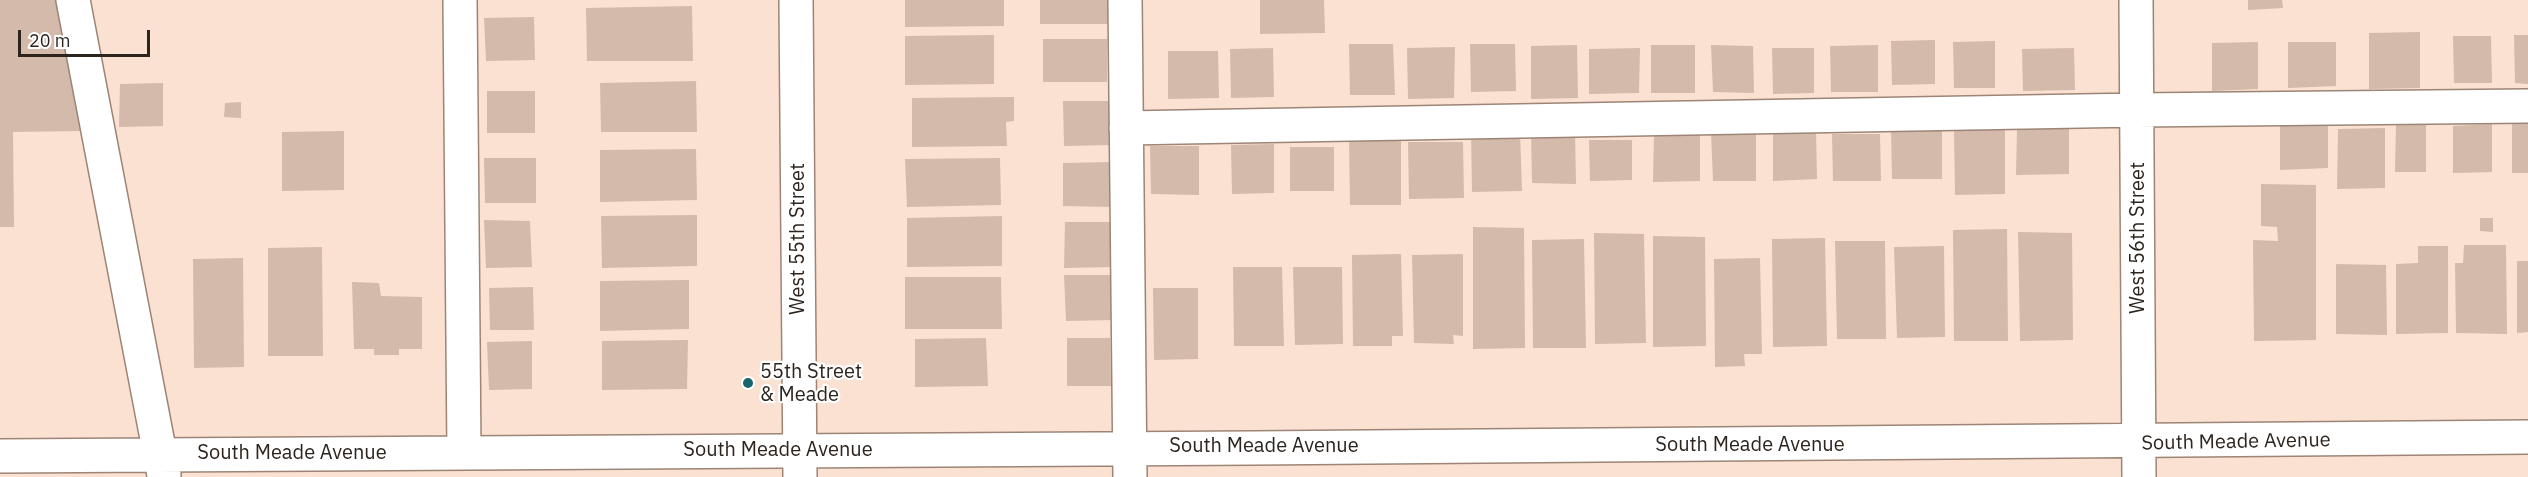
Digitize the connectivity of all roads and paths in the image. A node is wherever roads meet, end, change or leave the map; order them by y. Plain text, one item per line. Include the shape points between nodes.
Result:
1 (73, 0) edge
2 (460, 0) edge
3 (796, 0) edge
4 (1125, 0) edge
5 (2136, 0) edge
6 (2528, 106) edge
7 (2137, 110) junction
8 (1126, 128) junction
9 (2528, 437) edge
10 (2139, 443) junction
11 (0, 456) edge
12 (473, 461) edge
13 (1129, 462) edge
14 (800, 464) edge
15 (163, 466) edge
16 (2139, 477) edge

1 - 15 street
2 - 12 street
3 - 14 street, West 55th Street
4 - 8 street
5 - 7 street, West 56th Street
6 - 7 street
7 - 8 street
7 - 10 street, West 56th Street
8 - 13 street
9 - 10 street, South Meade Avenue
10 - 13 street, South Meade Avenue
10 - 16 street, West 56th Street
11 - 15 street, South Meade Avenue
12 - 14 street, South Meade Avenue
12 - 15 street, South Meade Avenue
13 - 14 street, South Meade Avenue

